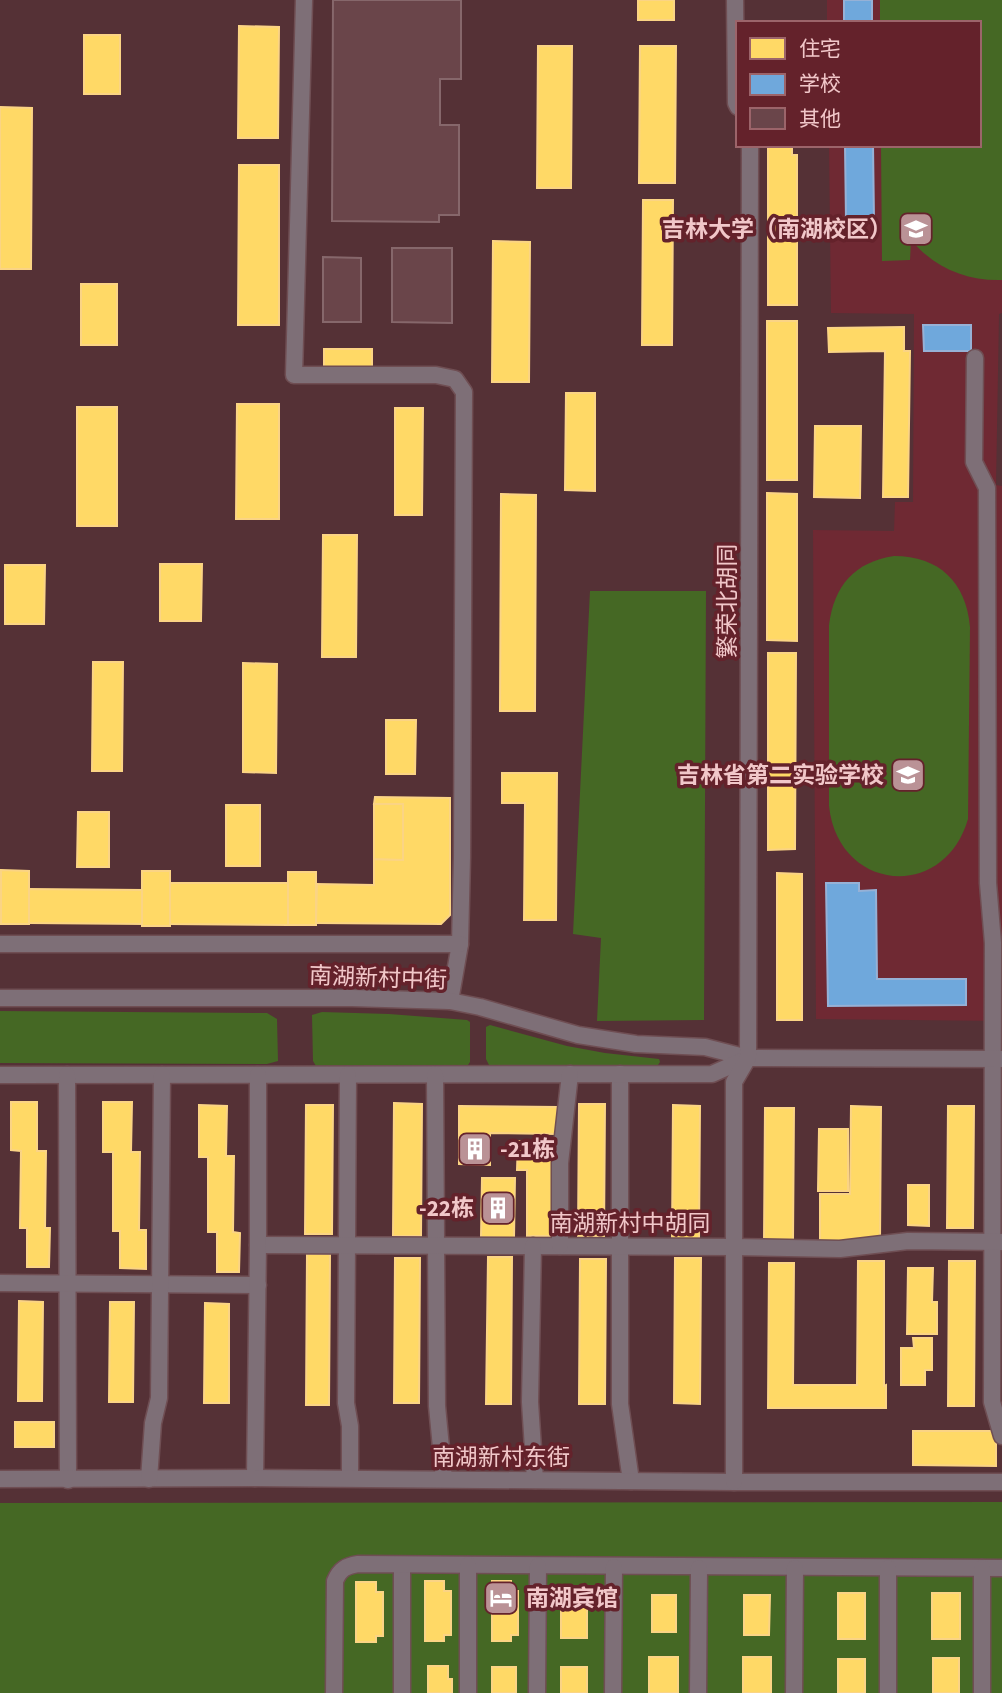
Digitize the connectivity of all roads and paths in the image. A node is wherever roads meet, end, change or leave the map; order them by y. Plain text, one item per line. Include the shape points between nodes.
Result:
1 (304, 0) edge
2 (735, 0) edge
3 (736, 103) edge
4 (750, 147) edge
5 (975, 358) dead end
6 (0, 944) edge
7 (460, 944) junction
8 (0, 998) edge
9 (450, 1001) junction
10 (748, 1058) junction
11 (997, 1059) edge
12 (570, 1074) junction
13 (620, 1074) junction
14 (0, 1075) edge
15 (67, 1075) junction
16 (162, 1075) junction
17 (258, 1075) junction
18 (348, 1075) junction
19 (435, 1075) junction
20 (997, 1242) edge
21 (258, 1245) junction
22 (347, 1245) junction
23 (436, 1245) junction
24 (533, 1246) junction
25 (560, 1246) junction
26 (620, 1246) junction
27 (734, 1247) junction
28 (0, 1283) edge
29 (67, 1284) junction
30 (161, 1284) junction
31 (258, 1285) junction
32 (1002, 1436) edge
33 (256, 1478) junction
34 (350, 1478) junction
35 (0, 1479) edge
36 (149, 1479) junction
37 (444, 1479) junction
38 (68, 1480) junction
39 (535, 1480) junction
40 (631, 1481) junction
41 (734, 1482) junction
42 (1002, 1482) edge
43 (402, 1565) junction
44 (468, 1565) junction
45 (538, 1566) junction
46 (614, 1567) junction
47 (699, 1568) junction
48 (795, 1568) junction
49 (888, 1568) junction
50 (982, 1568) junction
51 (1002, 1568) edge
52 (334, 1693) edge
53 (402, 1693) edge
54 (468, 1693) edge
55 (537, 1693) edge
56 (613, 1693) edge
57 (698, 1693) edge
58 (794, 1693) edge
59 (888, 1693) edge
60 (982, 1693) edge

1 - 7 street via 294,375 436,375 455,379 464,392
2 - 3 street
4 - 10 street, 繁荣北胡同
5 - 11 street via 974,462 987,488 988,883
6 - 7 street
7 - 9 street
8 - 9 street, 南湖新村中街
9 - 10 street, 南湖新村中街 via 578,1035 636,1044 705,1046
10 - 11 street, 南湖新村中街
10 - 13 street, 南湖新村中街 via 712,1074
10 - 27 street via 734,1082
11 - 20 street
12 - 13 street, 南湖新村中街
12 - 19 street, 南湖新村中街
12 - 25 street via 560,1163
13 - 26 street
14 - 15 street, 南湖新村中街
15 - 16 street, 南湖新村中街
15 - 29 street
16 - 17 street, 南湖新村中街
16 - 30 street
17 - 18 street, 南湖新村中街
17 - 21 street
18 - 19 street, 南湖新村中街
18 - 22 street
19 - 23 street
20 - 27 street, 南湖新村中胡同 via 908,1241 840,1249
20 - 32 street via 992,1402
21 - 22 street, 南湖新村中胡同
21 - 31 street
22 - 23 street, 南湖新村中胡同
22 - 34 street
23 - 24 street, 南湖新村中胡同
23 - 37 street via 437,1406
24 - 25 street, 南湖新村中胡同
24 - 39 street via 530,1402
25 - 26 street, 南湖新村中胡同
26 - 27 street, 南湖新村中胡同
26 - 40 street via 620,1404
27 - 41 street
28 - 29 street
29 - 30 street
29 - 38 street
30 - 31 street
30 - 36 street via 159,1398
31 - 33 street
33 - 34 street, 南湖新村东街
33 - 36 street, 南湖新村东街
34 - 37 street, 南湖新村东街
35 - 38 street, 南湖新村东街
36 - 38 street, 南湖新村东街
37 - 39 street, 南湖新村东街
39 - 40 street, 南湖新村东街
40 - 41 street, 南湖新村东街
41 - 42 street, 南湖新村东街
43 - 44 street
43 - 52 street via 358,1564 339,1572 335,1581
43 - 53 street
44 - 45 street
44 - 54 street
45 - 46 street
45 - 55 street
46 - 47 street
46 - 56 street
47 - 48 street
47 - 57 street
48 - 49 street
48 - 58 street
49 - 50 street
49 - 59 street
50 - 51 street
50 - 60 street

